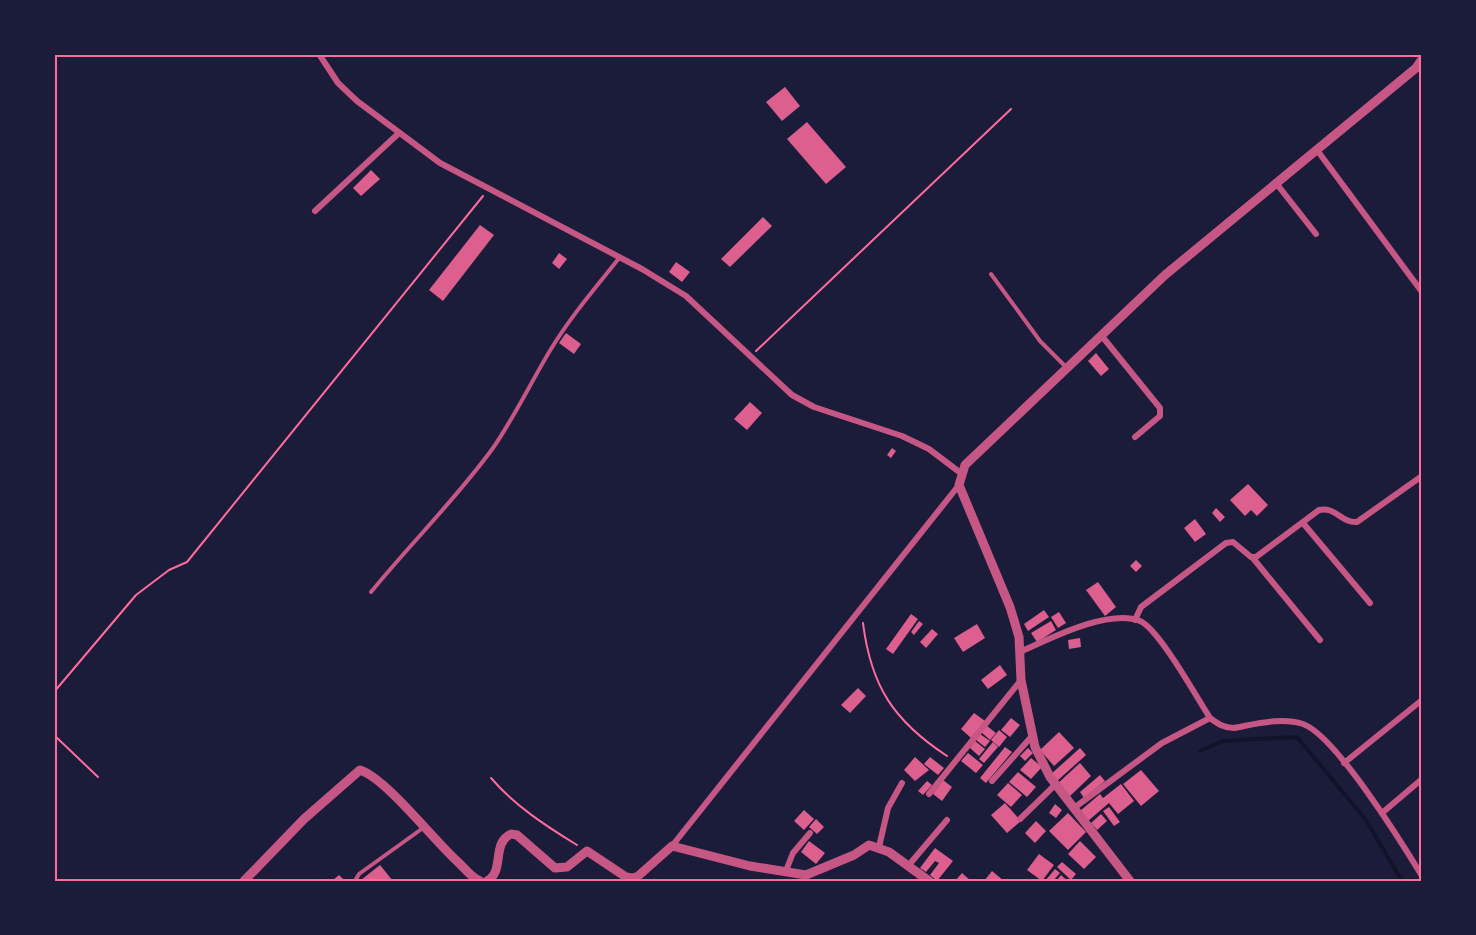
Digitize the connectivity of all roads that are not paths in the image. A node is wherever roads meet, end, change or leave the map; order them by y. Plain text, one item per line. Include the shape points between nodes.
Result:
1 (319, 54) edge
2 (1422, 59) edge
3 (399, 133) junction
4 (1317, 150) junction
5 (1276, 183) junction
6 (315, 211) dead end
7 (1316, 234) dead end
8 (620, 257) junction
9 (991, 274) dead end
10 (1422, 292) edge
11 (1101, 335) junction
12 (1067, 368) junction
13 (1135, 437) dead end
14 (962, 474) junction
15 (1422, 476) edge
16 (959, 485) junction
17 (1303, 523) junction
18 (1251, 557) junction
19 (371, 592) dead end
20 (1370, 603) dead end
21 (1135, 620) junction
22 (1320, 640) dead end
23 (1020, 652) junction
24 (1021, 680) junction
25 (1422, 700) edge
26 (1210, 718) junction
27 (1032, 736) junction
28 (1344, 764) junction
29 (1422, 779) edge
30 (992, 781) dead end
31 (902, 783) dead end
32 (1056, 784) junction
33 (929, 794) dead end
34 (1074, 808) junction
35 (1382, 813) junction
36 (1020, 819) dead end
37 (947, 820) dead end
38 (423, 828) junction
39 (810, 833) dead end
40 (672, 846) junction
41 (879, 847) junction
42 (908, 866) junction
43 (785, 873) junction
44 (1422, 876) edge
45 (244, 881) edge
46 (355, 881) edge
47 (480, 881) edge
48 (487, 881) edge
49 (929, 881) edge
50 (1130, 881) edge

1 - 3 street via 338,83
2 - 4 street
3 - 6 street
3 - 8 street via 440,163
4 - 5 street
4 - 10 street
5 - 7 street
5 - 11 street via 1165,274
8 - 14 street via 686,296 792,395 814,407 929,449
8 - 19 lane via 573,316 492,449
9 - 12 lane via 1040,341
11 - 12 street
11 - 13 street via 1160,408 1160,416
12 - 14 street via 965,465
14 - 16 street
15 - 17 street via 1357,522 1326,508
16 - 23 street via 1010,607
16 - 40 street
17 - 18 street via 1262,555
17 - 20 street
18 - 21 street via 1233,542 1226,543 1141,607
18 - 22 street
21 - 23 street via 1109,619
21 - 26 street via 1148,626 1164,646
23 - 24 street
24 - 27 street
24 - 33 street
25 - 28 street
26 - 28 street via 1225,728 1274,721 1305,725
26 - 34 street via 1162,743
27 - 30 street
27 - 32 street
28 - 35 street
29 - 35 street
31 - 41 street via 888,808
32 - 34 street
32 - 36 street
34 - 50 street
35 - 44 street
37 - 42 street
38 - 45 street via 395,798 360,770 304,819
38 - 46 lane via 359,874
38 - 47 street
39 - 43 street via 793,853
40 - 43 street
40 - 48 street via 632,878 587,852 567,867 555,867 511,834 500,843 495,875
41 - 42 street
41 - 43 street via 864,847 806,875
42 - 49 street

